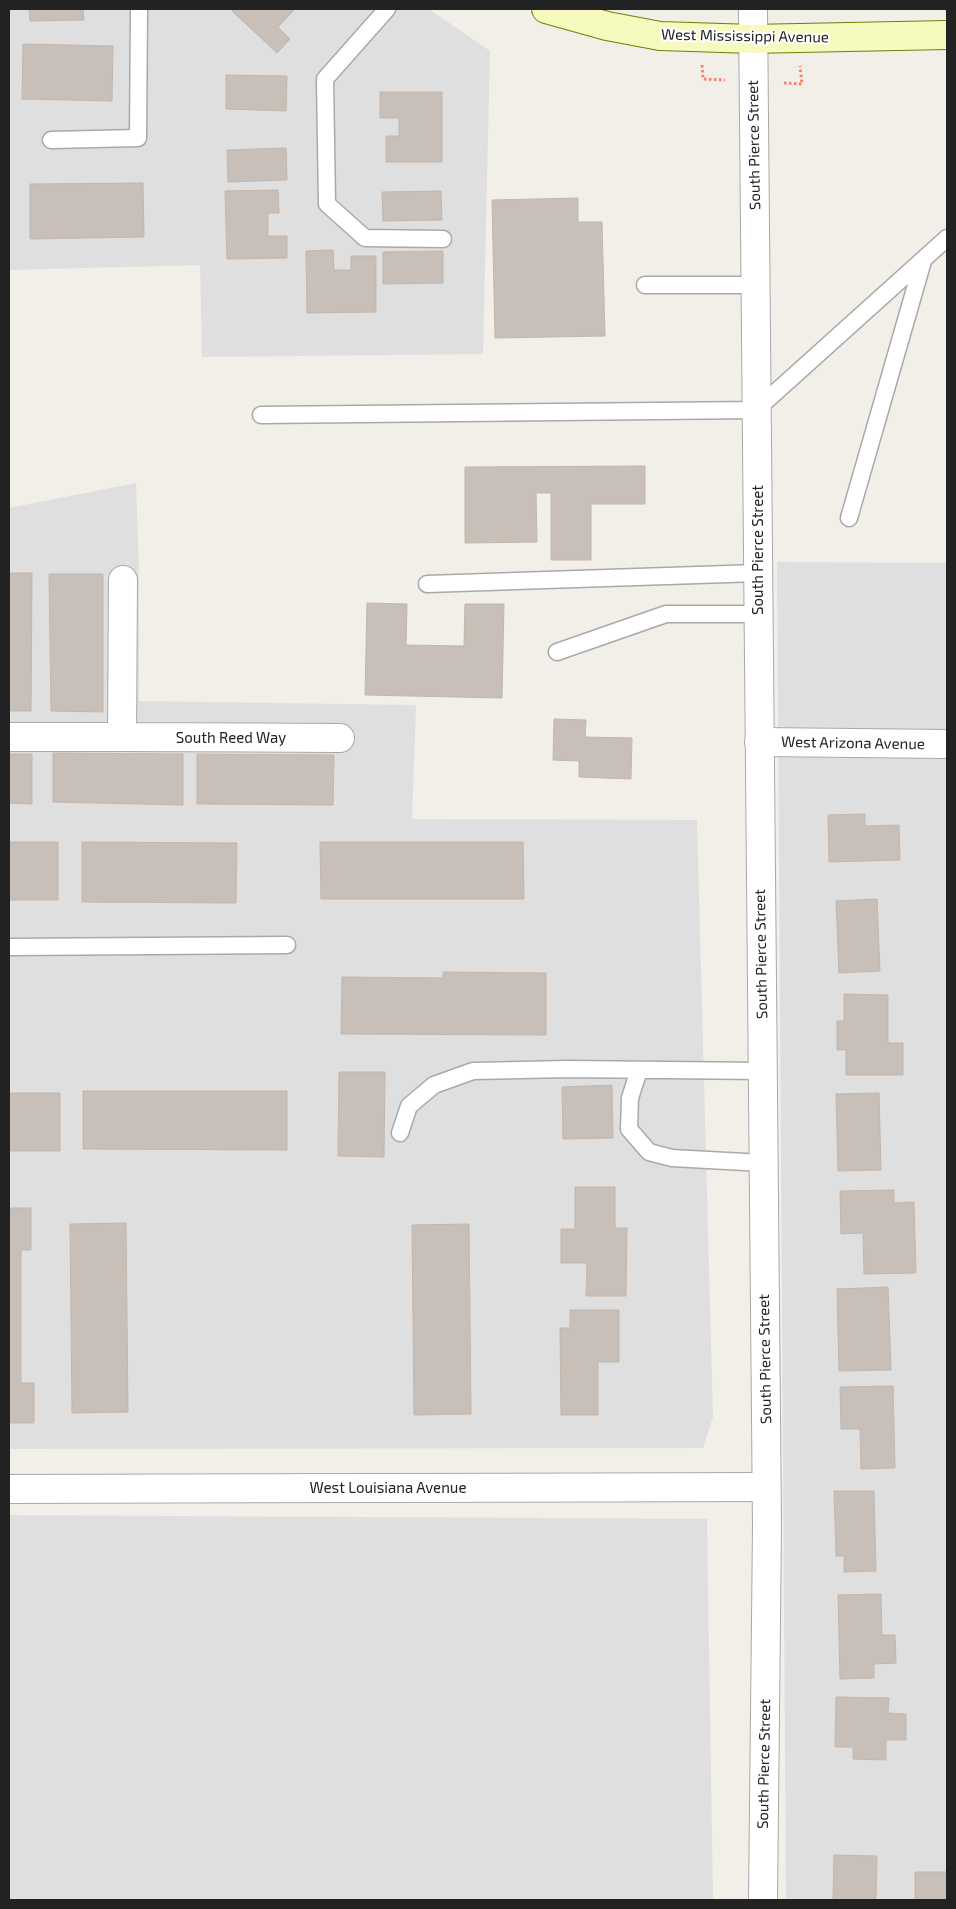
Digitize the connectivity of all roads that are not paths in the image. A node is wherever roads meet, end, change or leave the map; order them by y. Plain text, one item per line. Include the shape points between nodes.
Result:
1 (138, 9) edge
2 (387, 9) edge
3 (546, 9) edge
4 (753, 9) edge
5 (947, 34) edge
6 (753, 39) junction
7 (51, 140) dead end
8 (947, 238) edge
9 (443, 239) dead end
10 (922, 261) junction
11 (645, 284) dead end
12 (756, 284) junction
13 (756, 410) junction
14 (261, 415) dead end
15 (849, 518) dead end
16 (758, 574) junction
17 (123, 580) dead end
18 (427, 584) dead end
19 (758, 614) junction
20 (557, 652) dead end
21 (9, 737) edge
22 (122, 737) junction
23 (340, 738) dead end
24 (759, 742) junction
25 (947, 744) edge
26 (287, 945) dead end
27 (9, 946) edge
28 (639, 1070) junction
29 (762, 1071) junction
30 (400, 1133) dead end
31 (763, 1163) junction
32 (766, 1487) junction
33 (9, 1489) edge
34 (763, 1900) edge

1 - 7 lane via 138,138
2 - 9 lane via 325,78 327,204 365,238
3 - 6 main road, West Mississippi Avenue via 660,36
4 - 6 street, South Pierce Street
5 - 6 main road, West Mississippi Avenue
6 - 12 street, South Pierce Street
8 - 10 lane
10 - 13 lane
10 - 15 lane
11 - 12 lane
12 - 13 street, South Pierce Street
13 - 14 lane
13 - 16 street, South Pierce Street
16 - 18 lane
16 - 19 street, South Pierce Street
17 - 22 street
19 - 20 lane via 666,614
19 - 24 street, South Pierce Street
21 - 22 street, South Reed Way
22 - 23 street, South Reed Way
24 - 25 street, West Arizona Avenue
24 - 29 street, South Pierce Street
26 - 27 lane
28 - 29 lane
28 - 30 lane via 473,1071 434,1085 409,1106
28 - 31 lane via 630,1098 629,1129 649,1152 672,1158
29 - 31 street, South Pierce Street
31 - 32 street, South Pierce Street
32 - 33 street, West Louisiana Avenue
32 - 34 street, South Pierce Street

